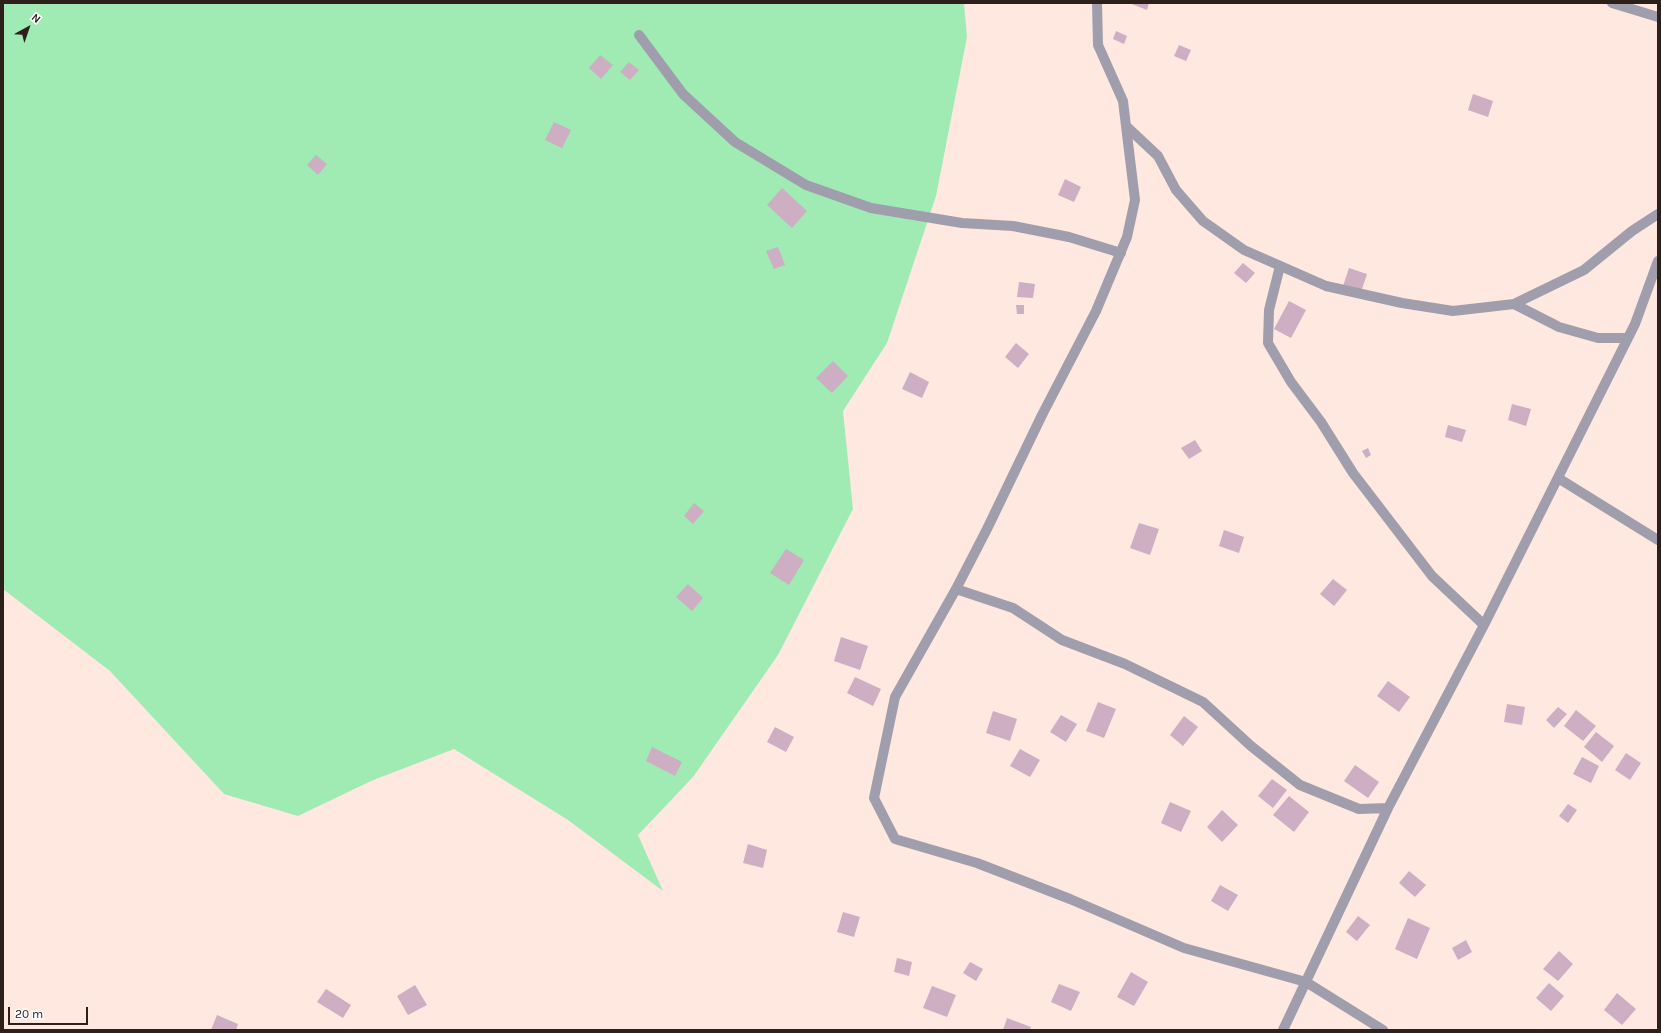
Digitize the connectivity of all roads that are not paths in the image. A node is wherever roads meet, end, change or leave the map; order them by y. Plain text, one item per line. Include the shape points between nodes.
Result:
1 (1097, 3) edge
2 (1612, 3) edge
3 (1658, 17) edge
4 (639, 35) dead end
5 (1126, 126) junction
6 (1658, 214) edge
7 (1121, 253) junction
8 (1658, 261) edge
9 (1280, 266) junction
10 (1514, 304) junction
11 (1628, 338) junction
12 (1558, 478) junction
13 (1658, 540) edge
14 (956, 589) junction
15 (1484, 626) junction
16 (1388, 808) junction
17 (1306, 982) junction
18 (1283, 1030) edge
19 (1383, 1030) edge

1 - 5 street via 1098,45 1123,101
2 - 3 street
4 - 7 street via 683,94 729,137 806,185 871,208 962,223 1013,226 1069,237
5 - 7 street via 1134,200 1128,237
5 - 9 street via 1158,156 1176,190 1203,221 1244,250
6 - 10 street via 1632,231 1584,270
7 - 14 street via 1096,311
8 - 11 street
9 - 10 street via 1326,286 1402,303 1453,311
9 - 15 street via 1269,310 1268,343 1291,382 1321,422 1353,473 1432,576
10 - 11 street via 1559,327 1598,338
11 - 12 street
12 - 13 street
12 - 15 street
14 - 16 street via 1013,608 1062,640 1125,664 1203,702 1251,746 1300,785 1359,809
14 - 17 street via 896,697 874,798 895,839 977,863 1070,899 1184,948
15 - 16 street
16 - 17 street
17 - 18 street
17 - 19 street

